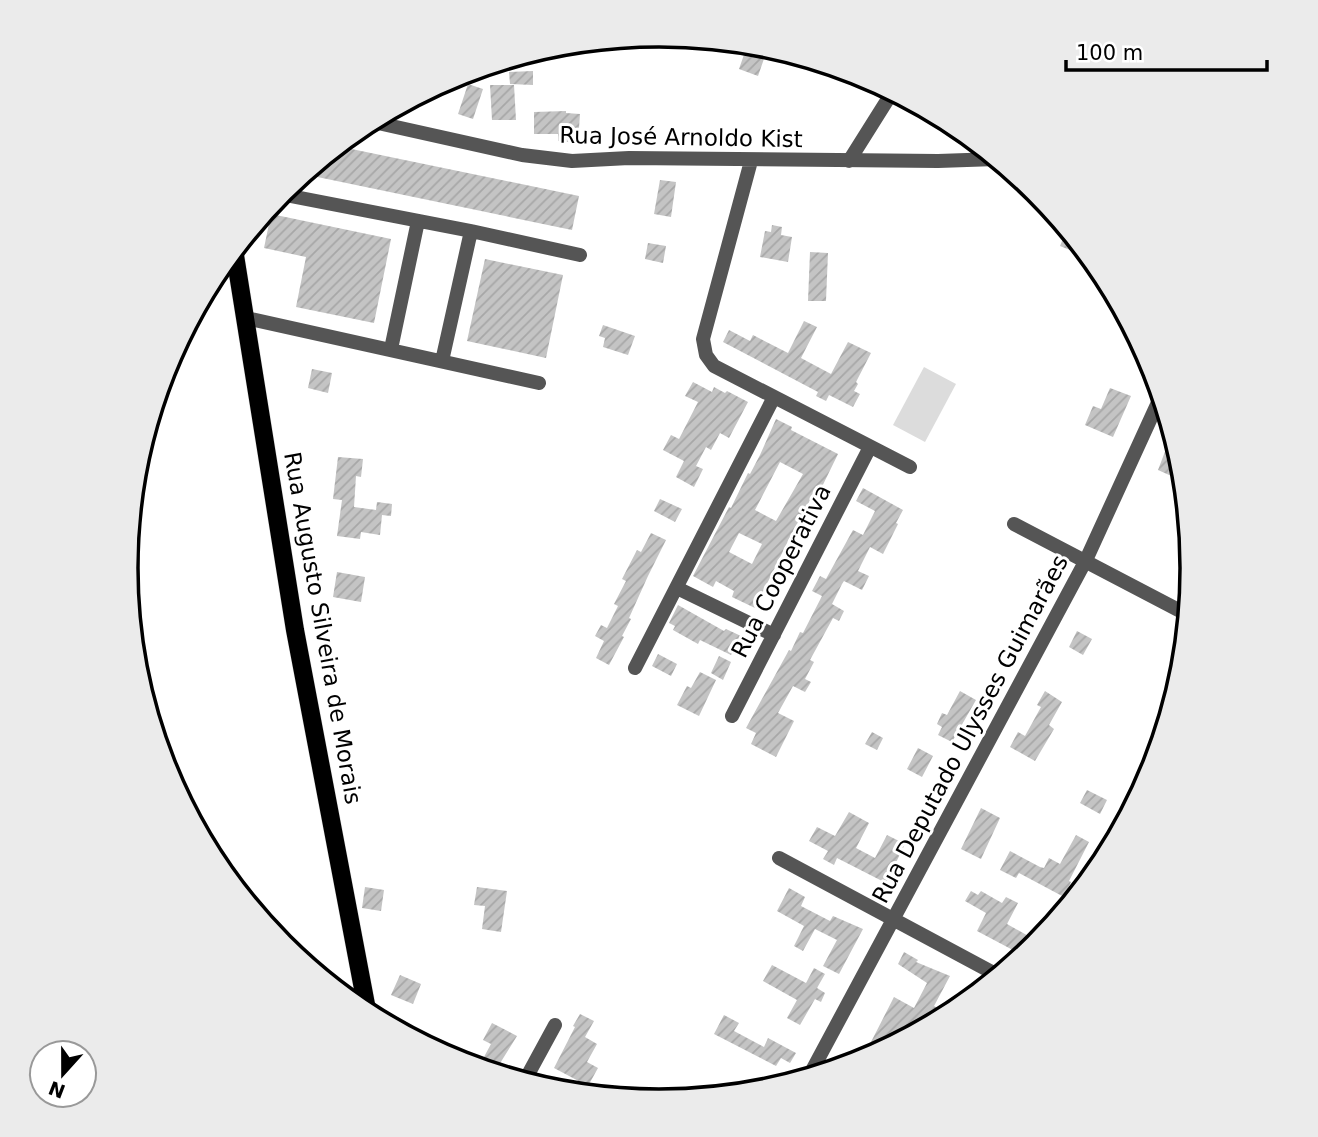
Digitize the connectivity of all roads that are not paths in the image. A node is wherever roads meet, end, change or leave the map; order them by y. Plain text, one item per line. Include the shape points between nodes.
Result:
1 (888, 100) edge
2 (386, 125) edge
3 (982, 159) edge
4 (751, 160) junction
5 (849, 161) junction
6 (294, 197) edge
7 (418, 221) junction
8 (471, 231) junction
9 (580, 256) dead end
10 (237, 263) edge
11 (246, 318) junction
12 (391, 349) junction
13 (442, 361) junction
14 (539, 383) dead end
15 (774, 397) junction
16 (1155, 409) edge
17 (870, 447) junction
18 (910, 467) dead end
19 (1014, 524) dead end
20 (1086, 560) junction
21 (677, 587) junction
22 (1178, 610) edge
23 (774, 635) junction
24 (635, 668) dead end
25 (732, 716) dead end
26 (779, 858) dead end
27 (894, 918) junction
28 (990, 971) edge
29 (365, 999) edge
30 (555, 1025) dead end
31 (815, 1066) edge
32 (529, 1073) edge

1 - 5 street
2 - 4 street, Rua José Arnoldo Kist via 522,155 572,161
3 - 5 street, Rua José Arnoldo Kist
4 - 5 street, Rua José Arnoldo Kist
4 - 15 street via 703,339 714,366
6 - 7 street
7 - 8 street
7 - 12 street
8 - 9 street
8 - 13 street
10 - 11 main road, Rua Augusto Silveira de Morais
11 - 12 street
11 - 29 main road, Rua Augusto Silveira de Morais via 295,629
12 - 13 street
13 - 14 street
15 - 17 street
15 - 21 street
16 - 20 street, Rua Deputado Ulysses Guimarães
17 - 18 street
17 - 23 street, Rua Cooperativa
19 - 20 street
20 - 22 street
20 - 27 street, Rua Deputado Ulysses Guimarães
21 - 23 street
21 - 24 street
23 - 25 street, Rua Cooperativa
26 - 27 street
27 - 28 street
27 - 31 street, Rua Deputado Ulysses Guimarães
30 - 32 street

